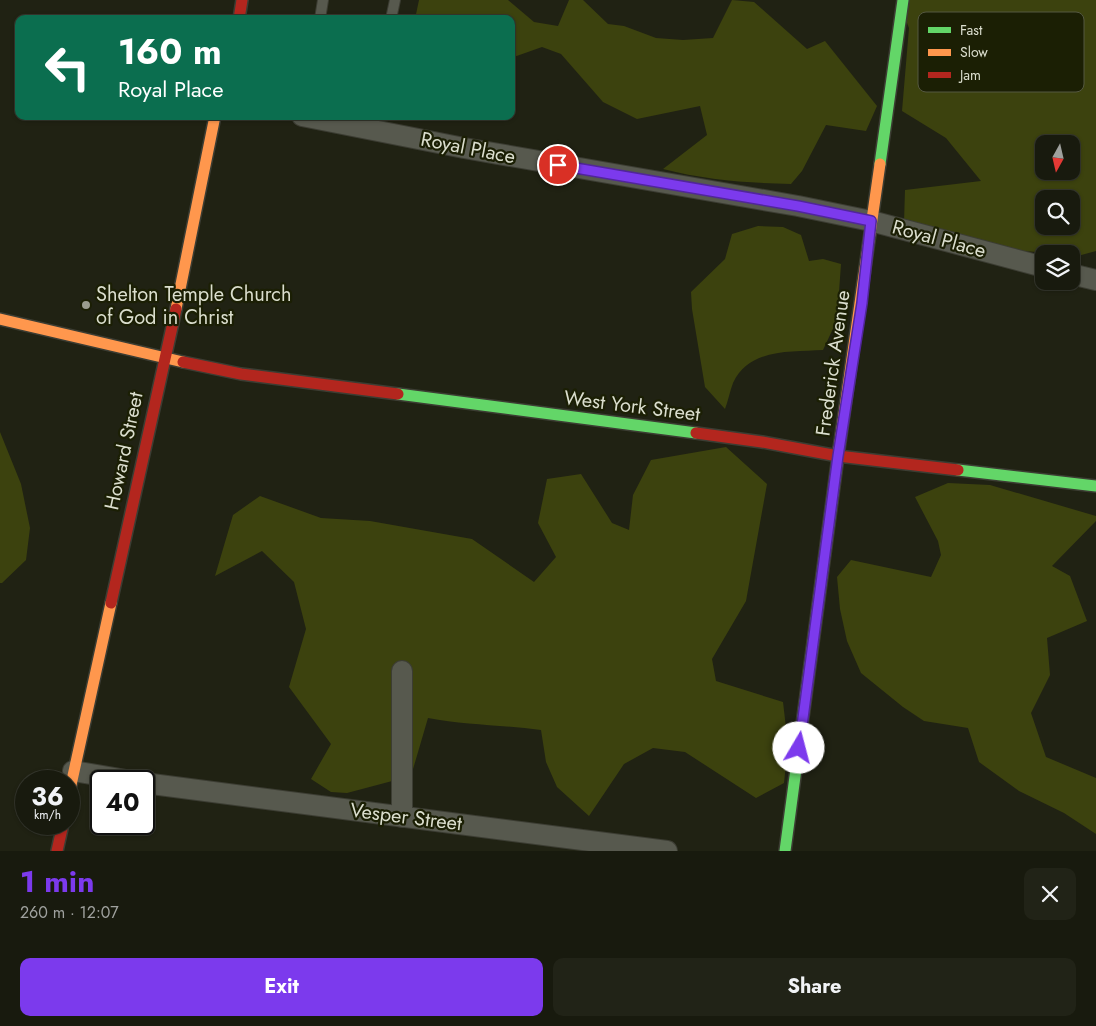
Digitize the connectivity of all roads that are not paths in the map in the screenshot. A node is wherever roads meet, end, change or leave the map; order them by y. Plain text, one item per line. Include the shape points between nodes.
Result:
1 (242, 0) edge
2 (322, 0) edge
3 (395, 0) edge
4 (903, 0) edge
5 (240, 15) edge
6 (320, 15) edge
7 (391, 15) edge
8 (214, 120) edge
9 (322, 120) edge
10 (871, 221) junction
11 (1035, 265) edge
12 (1080, 276) edge
13 (1096, 280) edge
14 (0, 319) edge
15 (164, 356) junction
16 (838, 456) junction
17 (1096, 486) edge
18 (402, 671) dead end
19 (73, 770) edge
20 (155, 784) edge
21 (402, 817) junction
22 (60, 835) edge
23 (57, 851) edge
24 (667, 851) edge
25 (785, 851) edge

1 - 5 street
2 - 6 lane
3 - 7 lane
4 - 10 street, Frederick Avenue
8 - 15 street, Howard Street
9 - 10 street, Royal Place
10 - 11 street, Royal Place
10 - 16 street, Frederick Avenue
12 - 13 street
14 - 15 street, West York Street
15 - 16 street, West York Street via 241,374 752,441
15 - 19 street, Howard Street
16 - 17 street, West York Street
16 - 25 street, Frederick Avenue
18 - 21 street
20 - 21 street, Vesper Street
21 - 24 street, Vesper Street
22 - 23 street

